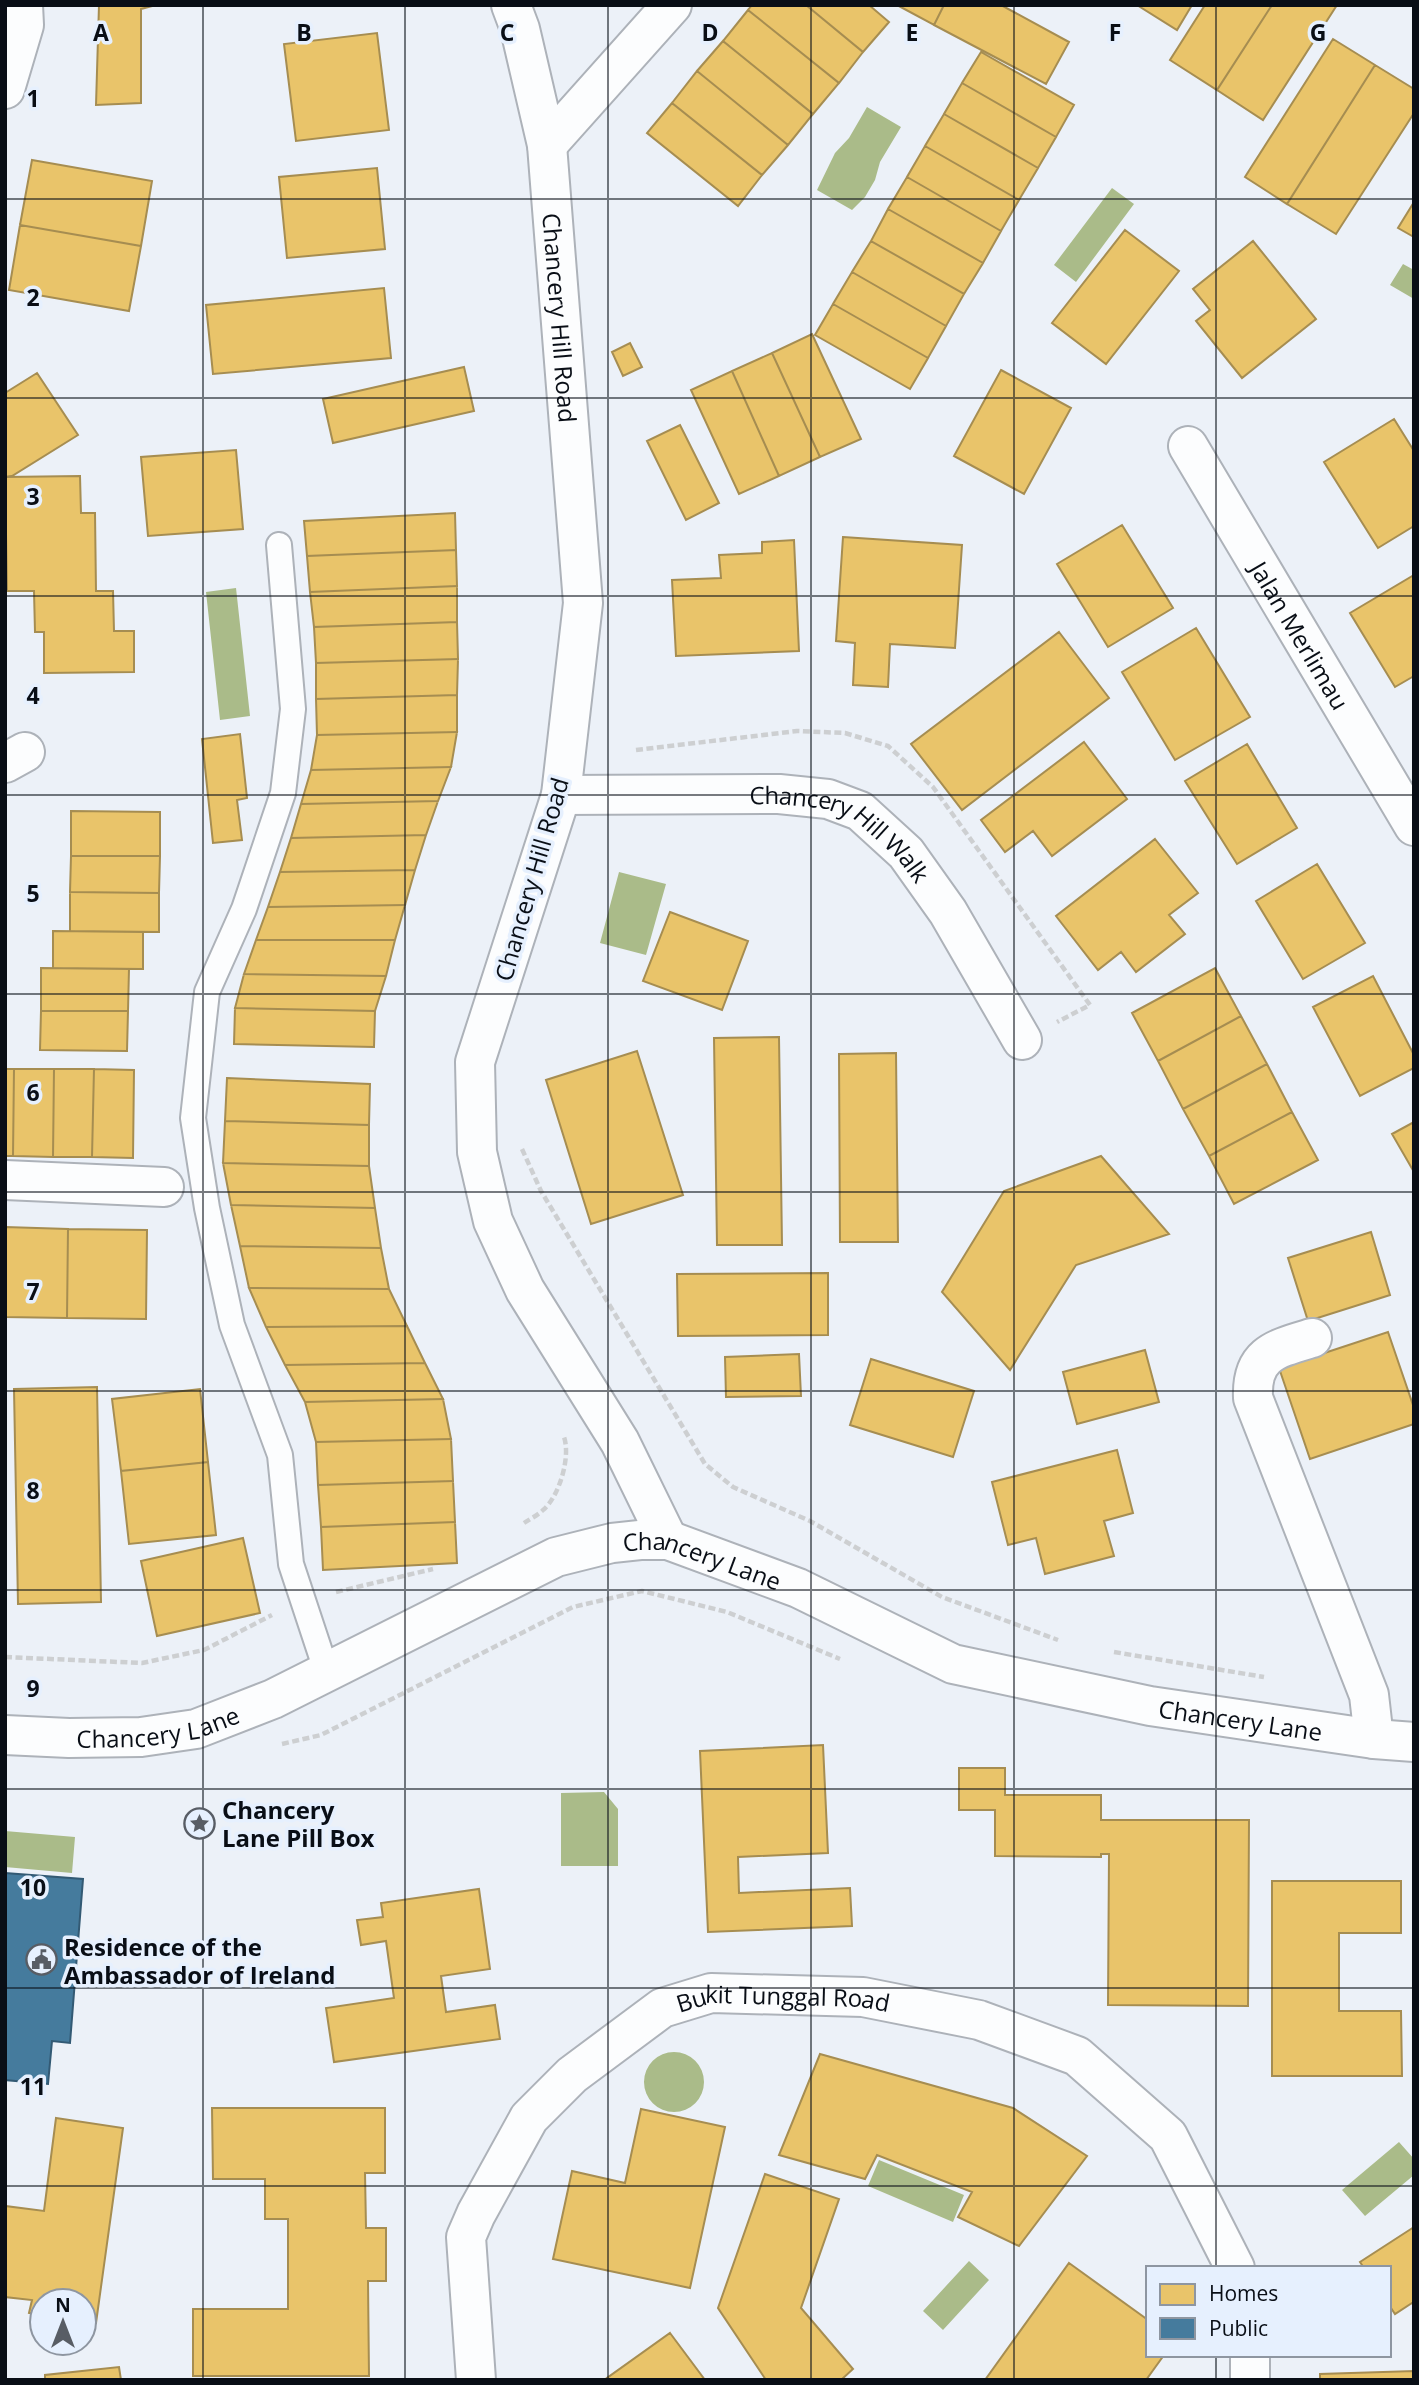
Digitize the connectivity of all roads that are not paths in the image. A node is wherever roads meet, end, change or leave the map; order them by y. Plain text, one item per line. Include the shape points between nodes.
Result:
1 (23, 5) edge
2 (511, 5) edge
3 (672, 5) edge
4 (5, 89) edge
5 (547, 145) junction
6 (1188, 446) dead end
7 (279, 545) dead end
8 (561, 795) junction
9 (1414, 826) edge
10 (1022, 1040) dead end
11 (5, 1181) edge
12 (164, 1187) dead end
13 (1312, 1338) dead end
14 (668, 1541) junction
15 (327, 1673) junction
16 (5, 1735) edge
17 (1374, 1739) junction
18 (1414, 1742) edge
19 (1234, 2266) edge
20 (1250, 2357) edge
21 (476, 2380) edge
22 (1250, 2380) edge

1 - 4 street via 24,25
2 - 5 street, Chancery Hill Road
3 - 5 street
5 - 8 street, Chancery Hill Road via 583,603
6 - 9 street, Jalan Merlimau
7 - 15 lane via 293,709 283,793 244,909 207,992 193,1118 232,1325 280,1455 290,1564
8 - 10 street, Chancery Hill Walk via 779,794 828,799 860,811 906,853 948,912
8 - 14 street, Chancery Hill Road via 475,1062 477,1152 493,1221 525,1290 620,1442
11 - 12 street
13 - 17 street via 1280,1347 1258,1364 1252,1378 1253,1398 1369,1695
14 - 15 street, Chancery Lane via 612,1543 556,1557
14 - 17 street, Chancery Lane via 798,1588 953,1664 1150,1706
15 - 16 street, Chancery Lane via 196,1729 141,1737
17 - 18 street, Chancery Lane
19 - 21 street, Bukit Tunggal Road via 1168,2136 1077,2056 979,2020 863,1997 710,1993 662,2008 572,2075 529,2118 466,2237
20 - 22 street

